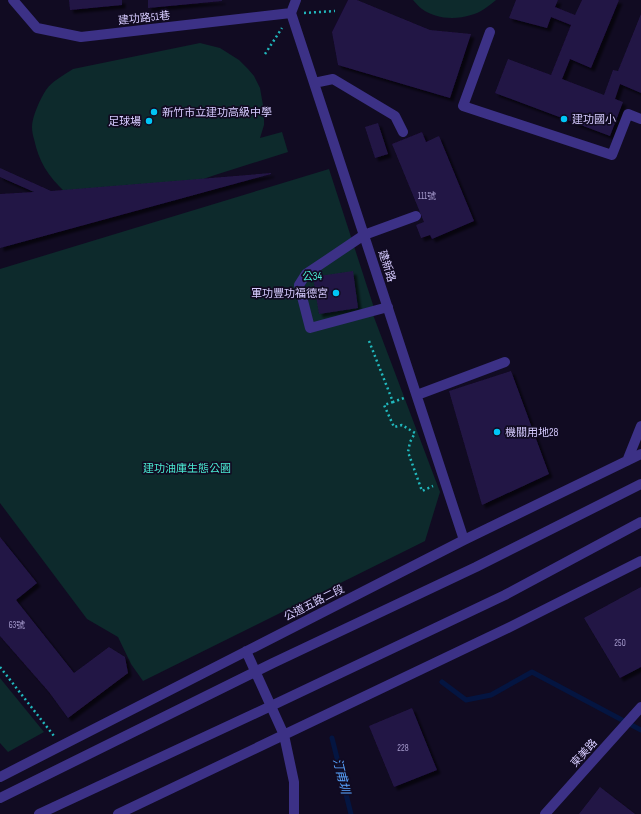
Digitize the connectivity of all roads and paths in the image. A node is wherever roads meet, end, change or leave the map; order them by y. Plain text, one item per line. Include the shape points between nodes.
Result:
1 (13, 0) edge
2 (296, 0) edge
3 (335, 11) dead end
4 (291, 14) junction
5 (490, 32) dead end
6 (265, 54) dead end
7 (314, 83) junction
8 (641, 119) edge
9 (403, 132) dead end
10 (416, 216) dead end
11 (364, 235) junction
12 (388, 307) junction
13 (369, 341) dead end
14 (505, 362) dead end
15 (417, 395) junction
16 (404, 398) dead end
17 (393, 402) junction
18 (641, 426) edge
19 (641, 454) edge
20 (627, 461) junction
21 (641, 484) edge
22 (432, 486) dead end
23 (641, 522) edge
24 (464, 540) junction
25 (641, 561) edge
26 (246, 651) junction
27 (0, 667) edge
28 (256, 672) junction
29 (271, 706) junction
30 (641, 707) edge
31 (284, 735) junction
32 (54, 736) dead end
33 (0, 777) edge
34 (0, 798) edge
35 (39, 814) edge
36 (118, 814) edge
37 (294, 814) edge
38 (545, 814) edge

1 - 4 street, 建功路51巷 via 37,28 81,37
2 - 4 street
3 - 4 path
4 - 6 path
4 - 7 street, 建新路
5 - 8 street via 463,106 612,155 628,114
7 - 9 street via 333,79 395,116
7 - 11 street, 建新路
10 - 11 street
11 - 12 street, 建新路
11 - 12 street via 306,274 299,286 310,328
12 - 15 street, 建新路
13 - 17 path
14 - 15 street
15 - 24 street, 建新路
16 - 17 path
17 - 22 path via 384,405 394,427 402,425 415,433 408,452 422,490
18 - 20 street
19 - 20 street, 公道五路二段
20 - 24 street, 公道五路二段
21 - 28 street via 476,567
23 - 29 street via 505,595
24 - 26 street, 公道五路二段
25 - 31 street
26 - 28 street
26 - 33 street, 公道五路二段
27 - 32 path
28 - 29 street
28 - 34 street
29 - 31 street
29 - 35 street
30 - 38 street, 東美路
31 - 36 street
31 - 37 street via 294,782

